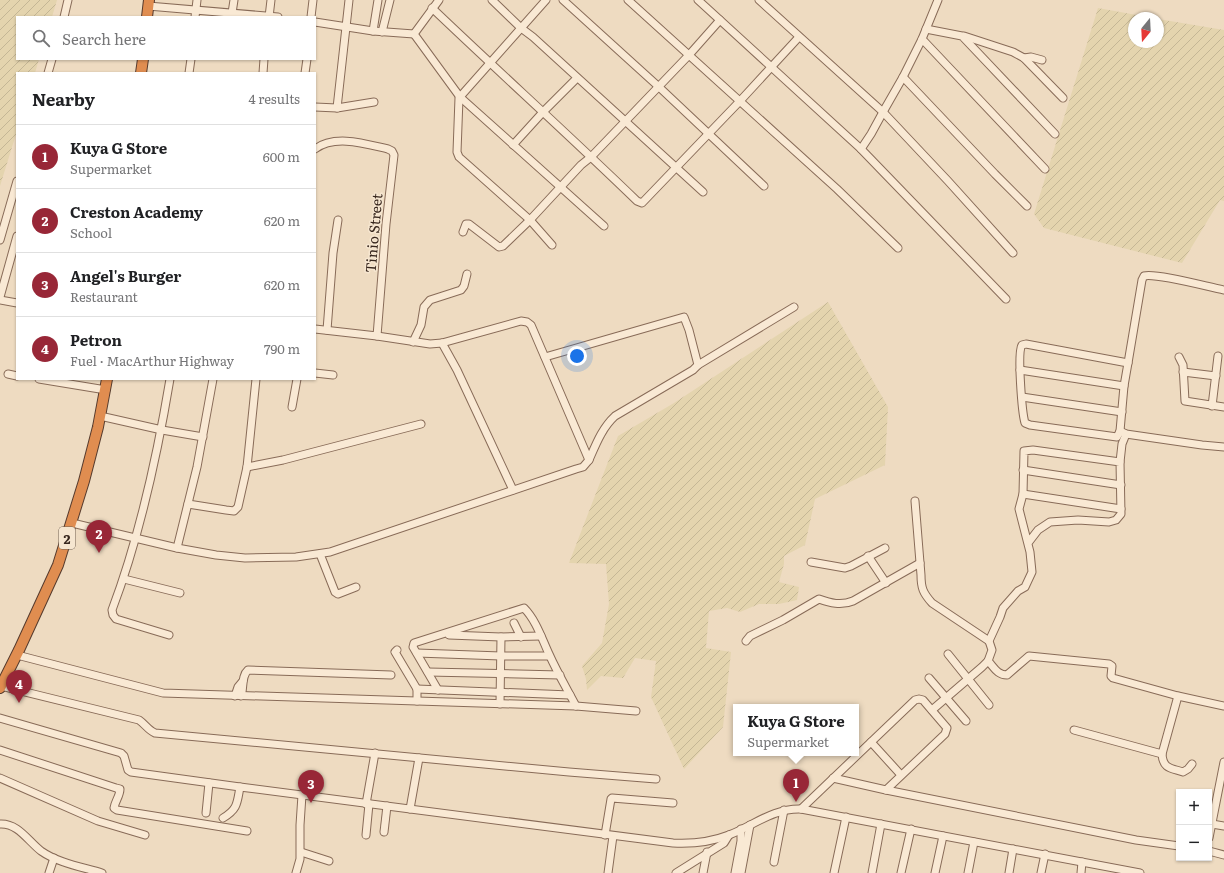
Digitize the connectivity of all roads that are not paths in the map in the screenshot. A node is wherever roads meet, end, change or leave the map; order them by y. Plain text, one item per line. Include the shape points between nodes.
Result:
1 (68, 0) edge
2 (196, 0) edge
3 (234, 0) edge
4 (271, 0) edge
5 (313, 0) edge
6 (349, 0) edge
7 (378, 0) edge
8 (390, 0) edge
9 (439, 0) edge
10 (492, 0) edge
11 (546, 0) edge
12 (563, 0) edge
13 (628, 0) edge
14 (698, 0) edge
15 (759, 0) edge
16 (938, 0) edge
17 (149, 3) edge
18 (432, 8) junction
19 (195, 13) edge
20 (232, 13) junction
21 (64, 16) edge
22 (147, 16) edge
23 (269, 16) edge
24 (312, 16) edge
25 (720, 20) junction
26 (316, 22) edge
27 (345, 27) junction
28 (521, 28) junction
29 (926, 29) junction
30 (373, 31) junction
31 (382, 32) junction
32 (414, 34) junction
33 (962, 36) junction
34 (799, 37) junction
35 (922, 39) junction
36 (689, 55) junction
37 (1024, 58) junction
38 (52, 60) edge
39 (143, 60) edge
40 (191, 60) edge
41 (264, 60) edge
42 (307, 60) edge
43 (1042, 60) dead end
44 (490, 63) junction
45 (771, 66) junction
46 (48, 72) edge
47 (141, 72) edge
48 (190, 72) edge
49 (263, 72) edge
50 (305, 72) edge
51 (904, 77) junction
52 (577, 78) junction
53 (659, 87) junction
54 (460, 97) junction
55 (1062, 98) dead end
56 (740, 101) junction
57 (374, 102) dead end
58 (316, 107) edge
59 (337, 108) junction
60 (543, 112) junction
61 (883, 112) junction
62 (624, 122) junction
63 (708, 134) junction
64 (1055, 134) dead end
65 (513, 145) junction
66 (316, 148) edge
67 (861, 149) junction
68 (591, 157) junction
69 (675, 168) junction
70 (1045, 169) dead end
71 (16, 184) edge
72 (764, 186) dead end
73 (561, 187) junction
74 (703, 192) dead end
75 (1027, 206) dead end
76 (338, 220) dead end
77 (530, 220) junction
78 (604, 226) dead end
79 (463, 232) dead end
80 (0, 240) edge
81 (16, 240) edge
82 (552, 245) dead end
83 (898, 248) dead end
84 (1013, 253) dead end
85 (467, 274) dead end
86 (1224, 290) edge
87 (0, 297) edge
88 (1006, 299) dead end
89 (0, 300) edge
90 (16, 304) edge
91 (794, 307) dead end
92 (316, 329) edge
93 (327, 330) junction
94 (377, 336) junction
95 (413, 342) junction
96 (442, 343) junction
97 (1218, 356) dead end
98 (545, 357) junction
99 (1179, 357) dead end
100 (1128, 363) junction
101 (698, 365) junction
102 (1220, 367) edge
103 (1020, 370) junction
104 (1183, 372) junction
105 (316, 373) edge
106 (8, 374) dead end
107 (333, 375) dead end
108 (16, 376) edge
109 (1216, 376) junction
110 (45, 380) edge
111 (107, 380) edge
112 (170, 380) edge
113 (213, 380) edge
114 (256, 380) edge
115 (297, 380) edge
116 (1124, 386) junction
117 (106, 390) junction
118 (1022, 397) junction
119 (1212, 406) junction
120 (292, 407) dead end
121 (1224, 407) edge
122 (1122, 412) junction
123 (100, 416) junction
124 (421, 424) dead end
125 (162, 430) junction
126 (1123, 432) junction
127 (203, 437) junction
128 (1224, 447) edge
129 (589, 460) junction
130 (1120, 462) junction
131 (247, 467) junction
132 (1023, 470) junction
133 (1121, 485) junction
134 (513, 490) junction
135 (1023, 494) junction
136 (915, 501) dead end
137 (188, 504) junction
138 (1121, 509) junction
139 (72, 523) junction
140 (136, 538) junction
141 (1028, 543) junction
142 (177, 548) junction
143 (885, 548) dead end
144 (320, 554) junction
145 (868, 556) junction
146 (811, 562) dead end
147 (920, 563) junction
148 (124, 578) junction
149 (886, 583) junction
150 (356, 587) dead end
151 (180, 593) dead end
152 (514, 623) dead end
153 (444, 634) junction
154 (169, 635) dead end
155 (541, 636) junction
156 (501, 637) junction
157 (521, 637) junction
158 (746, 640) dead end
159 (989, 641) junction
160 (397, 650) dead end
161 (417, 653) junction
162 (948, 654) dead end
163 (17, 655) junction
164 (501, 656) junction
165 (549, 656) junction
166 (988, 660) junction
167 (428, 672) junction
168 (500, 674) junction
169 (391, 675) dead end
170 (560, 675) junction
171 (929, 678) dead end
172 (967, 679) junction
173 (1, 687) edge
174 (417, 689) junction
175 (438, 690) junction
176 (500, 692) junction
177 (238, 696) junction
178 (570, 696) junction
179 (1178, 696) junction
180 (946, 699) junction
181 (417, 701) junction
182 (500, 704) junction
183 (990, 705) dead end
184 (576, 706) junction
185 (1224, 706) edge
186 (932, 710) junction
187 (636, 711) dead end
188 (0, 718) edge
189 (966, 721) dead end
190 (1074, 730) dead end
191 (871, 742) junction
192 (0, 750) edge
193 (375, 753) junction
194 (859, 753) edge
195 (1162, 754) junction
196 (856, 756) edge
197 (419, 758) junction
198 (1224, 762) edge
199 (1192, 764) dead end
200 (901, 775) junction
201 (0, 778) edge
202 (833, 778) junction
203 (656, 779) dead end
204 (209, 783) junction
205 (240, 787) junction
206 (886, 790) junction
207 (302, 795) junction
208 (673, 803) dead end
209 (367, 804) junction
210 (387, 806) junction
211 (410, 809) junction
212 (801, 809) junction
213 (784, 810) junction
214 (206, 813) dead end
215 (846, 817) junction
216 (223, 818) dead end
217 (0, 824) edge
218 (880, 824) junction
219 (1212, 824) joint
220 (750, 825) junction
221 (1224, 826) edge
222 (742, 829) junction
223 (911, 830) junction
224 (247, 831) dead end
225 (384, 832) dead end
226 (145, 835) dead end
227 (366, 835) dead end
228 (609, 835) junction
229 (729, 835) junction
230 (944, 836) junction
231 (707, 841) junction
232 (974, 842) junction
233 (1176, 846) edge
234 (1013, 849) junction
235 (301, 852) junction
236 (1212, 852) edge
237 (708, 853) junction
238 (1045, 854) junction
239 (1224, 855) edge
240 (54, 858) junction
241 (329, 861) dead end
242 (774, 862) dead end
243 (1082, 862) junction
244 (1115, 871) edge
245 (49, 873) edge
246 (102, 873) edge
247 (296, 873) edge
248 (608, 873) edge
249 (676, 873) edge
250 (703, 873) edge
251 (735, 873) edge
252 (741, 873) edge
253 (834, 873) edge
254 (872, 873) edge
255 (901, 873) edge
256 (935, 873) edge
257 (968, 873) edge
258 (1009, 873) edge
259 (1042, 873) edge
260 (1081, 873) edge
261 (1140, 873) edge

1 - 21 street
2 - 19 street
3 - 20 street
4 - 23 street
5 - 24 street
6 - 27 street
7 - 30 street
8 - 31 street
9 - 18 street
10 - 28 street
11 - 28 street
12 - 53 street
13 - 36 street
14 - 25 street
15 - 34 street
16 - 29 street
17 - 19 street
17 - 22 highway
18 - 32 street
18 - 44 street
19 - 20 street
20 - 23 street
25 - 36 street
25 - 45 street
26 - 27 street
27 - 30 street
27 - 59 street
28 - 44 street
28 - 52 street
29 - 33 street
29 - 35 street
30 - 31 street
31 - 32 street
32 - 54 street
33 - 37 street
33 - 64 street
34 - 45 street
34 - 61 street
35 - 51 street
35 - 70 street
36 - 53 street
36 - 56 street
37 - 43 street
37 - 55 street
38 - 46 street
39 - 47 highway
40 - 48 street
41 - 49 street
42 - 50 street
44 - 54 street
44 - 60 street
45 - 56 street
45 - 67 street
51 - 61 street
51 - 75 street
52 - 60 street
52 - 62 street
53 - 62 street
53 - 63 street
54 - 65 street
54 - 77 street via 459,157
56 - 63 street
56 - 83 street
57 - 59 street
58 - 59 street
60 - 65 street
60 - 68 street
61 - 67 street
61 - 84 street
62 - 68 street
62 - 69 street
63 - 69 street
63 - 72 street
65 - 73 street
66 - 94 street, Tinio Street via 338,141 388,149 394,155
67 - 88 street
68 - 69 street via 642,203
68 - 73 street
69 - 74 street
71 - 80 street
73 - 77 street
73 - 78 street
76 - 93 street
77 - 79 street via 501,247 470,224 466,224
77 - 82 street
81 - 87 street
85 - 95 street via 461,290 430,300 424,307 421,325
86 - 100 street via 1163,277 1144,276
89 - 90 street
91 - 101 street
92 - 93 street
93 - 94 street
94 - 95 street
95 - 96 street
96 - 98 street via 520,321 531,325
96 - 134 street
97 - 102 street
98 - 101 street via 684,317
98 - 129 street
99 - 104 street
100 - 103 street via 1026,344 1020,349
100 - 116 street
101 - 129 street via 615,416 598,440
102 - 109 street
103 - 116 street
103 - 118 street
104 - 109 street
104 - 119 street via 1185,401
105 - 107 street
106 - 108 street
109 - 119 street
110 - 117 street
111 - 117 highway, 2
112 - 125 street
113 - 127 street
114 - 131 street
115 - 120 street
116 - 122 street
117 - 123 highway, 2
118 - 122 street
118 - 126 street via 1024,422 1027,424 1116,437
119 - 121 street
122 - 126 street
123 - 125 street
123 - 139 highway, 2
124 - 131 street
125 - 127 street
125 - 140 street
126 - 128 street
126 - 130 street
127 - 137 street
129 - 134 street via 583,467
130 - 132 street via 1028,450 1023,452
130 - 133 street
131 - 137 street via 238,507 234,510
132 - 133 street
132 - 135 street
133 - 138 street
134 - 144 street
135 - 138 street
135 - 141 street via 1019,509
136 - 147 street
137 - 142 street
138 - 141 street via 1119,517 1109,522 1050,522 1038,530
139 - 140 street
139 - 163 highway, 2 via 54,577
140 - 142 street
140 - 148 street
141 - 159 street via 1032,572 1025,587 1003,608
142 - 144 street via 245,558
143 - 145 street
144 - 150 street via 335,592 338,594
145 - 146 street via 845,568
145 - 149 street
147 - 149 street
147 - 159 street via 921,586 932,603
148 - 151 street
148 - 154 street via 112,610 116,619
149 - 158 street via 853,602 844,604 819,599
152 - 157 street
153 - 155 street via 524,608
153 - 156 street
153 - 161 street via 414,643 413,647
155 - 157 street
155 - 165 street
156 - 157 street
156 - 164 street
159 - 166 street via 992,650
160 - 174 street via 394,652
161 - 164 street
161 - 167 street
162 - 172 street
163 - 173 highway, 2
163 - 177 street via 159,692
164 - 165 street
164 - 168 street
165 - 170 street
166 - 172 street
166 - 179 street via 1002,675 1007,675 1029,656 1109,664 1112,666 1112,678
167 - 168 street
167 - 175 street
168 - 170 street
168 - 176 street
169 - 177 street via 248,670 238,687
170 - 178 street
171 - 180 street
172 - 180 street
172 - 183 street
173 - 193 street via 139,720 155,733
174 - 175 street
174 - 181 street
175 - 176 street
176 - 178 street
176 - 182 street
177 - 181 street
178 - 184 street
179 - 185 street
179 - 195 street
180 - 186 street
180 - 189 street
181 - 182 street
182 - 184 street
184 - 187 street
186 - 191 street via 923,700 915,700
186 - 200 street via 947,728 945,734
188 - 204 street via 121,753 131,772
190 - 195 street
191 - 194 street
191 - 200 street
192 - 224 street via 120,790 114,805 117,810
193 - 197 street
193 - 209 street
195 - 199 street via 1164,765 1183,772
196 - 202 street
197 - 203 street
197 - 211 street
198 - 219 street
200 - 206 street
201 - 226 street via 98,821
202 - 206 street
202 - 212 street
204 - 205 street
204 - 214 street
205 - 207 street
205 - 216 street via 236,808
206 - 233 street via 1136,840
207 - 209 street
207 - 235 street
208 - 228 street via 612,798 606,824
209 - 210 street
209 - 227 street
210 - 211 street
210 - 225 street
211 - 228 street
212 - 213 street
212 - 215 street
213 - 220 street
213 - 242 street
215 - 218 street
215 - 253 street
217 - 240 street via 9,825 22,832
218 - 223 street
218 - 254 street
219 - 221 street
220 - 222 street
220 - 252 street
222 - 229 street
222 - 251 street
223 - 230 street
223 - 255 street
228 - 231 street via 673,844
228 - 248 street
229 - 231 street
229 - 237 street via 724,843
230 - 232 street
230 - 256 street
231 - 237 street
232 - 234 street
232 - 257 street
234 - 238 street
234 - 258 street
235 - 241 street
235 - 247 street
236 - 239 street
237 - 249 street
237 - 250 street
238 - 243 street
238 - 259 street
240 - 245 street
240 - 246 street
243 - 244 street
243 - 260 street
244 - 261 street

